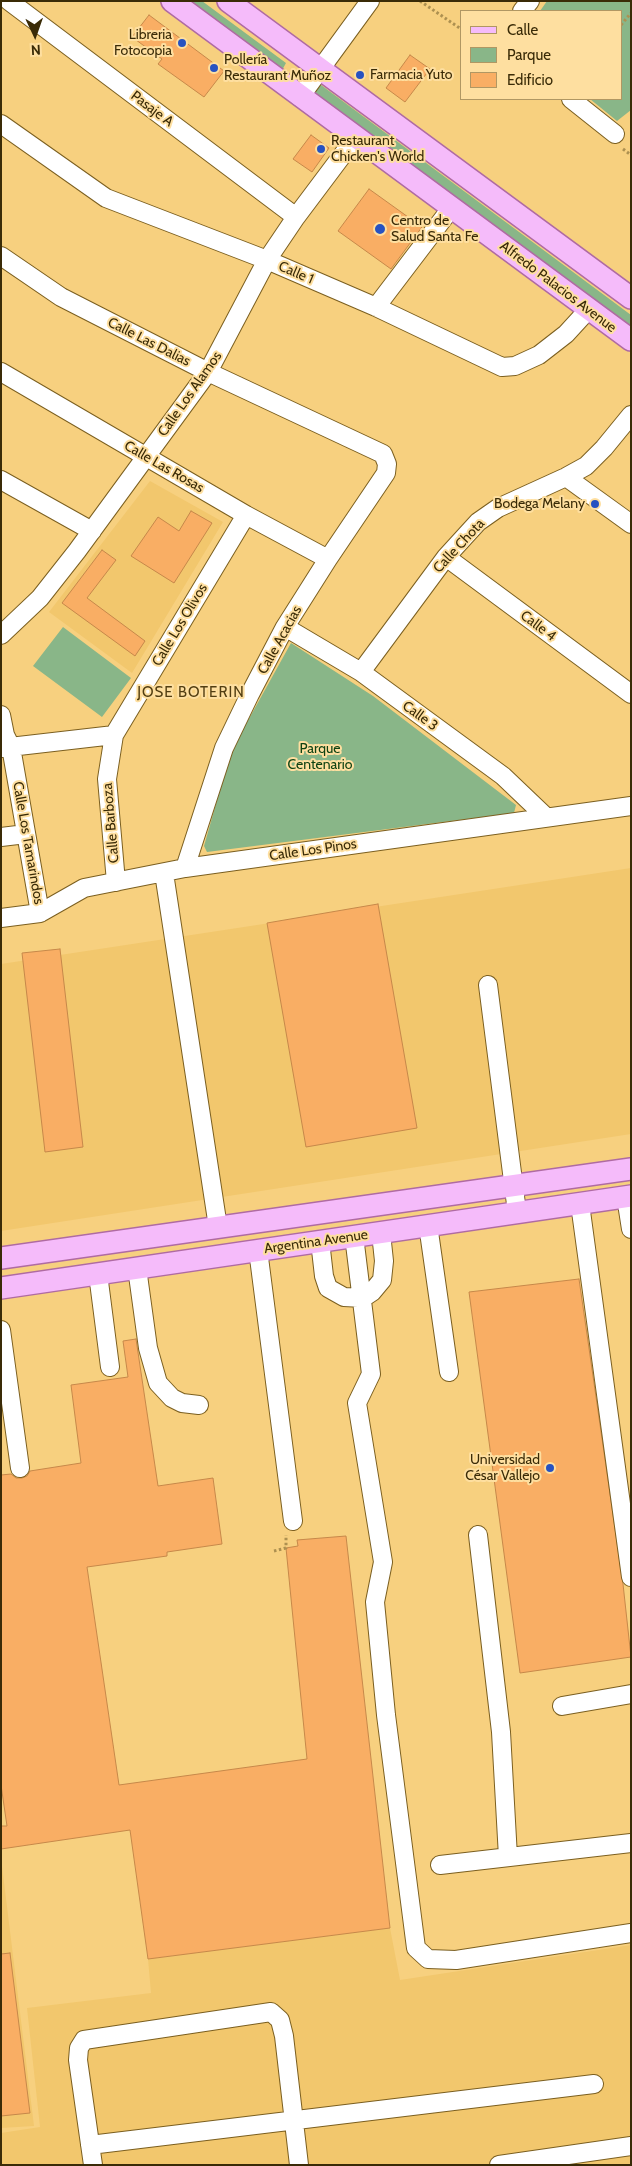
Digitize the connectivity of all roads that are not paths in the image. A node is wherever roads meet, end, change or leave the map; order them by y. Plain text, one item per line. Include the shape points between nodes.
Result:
1 (9, 1) edge
2 (172, 1) edge
3 (228, 1) edge
4 (370, 1) edge
5 (320, 70) junction
6 (300, 97) junction
7 (572, 100) edge
8 (1, 124) edge
9 (615, 134) dead end
10 (356, 137) junction
11 (452, 207) junction
12 (296, 217) junction
13 (1, 256) edge
14 (267, 260) junction
15 (631, 298) edge
16 (376, 307) junction
17 (588, 310) junction
18 (631, 340) edge
19 (1, 372) edge
20 (208, 372) junction
21 (631, 415) edge
22 (383, 454) joint
23 (146, 457) junction
24 (566, 477) junction
25 (5, 488) edge
26 (246, 515) junction
27 (631, 524) edge
28 (92, 531) junction
29 (446, 557) junction
30 (328, 559) junction
31 (285, 627) junction
32 (1, 635) edge
33 (362, 672) junction
34 (631, 694) edge
35 (1, 715) edge
36 (114, 735) junction
37 (6, 748) edge
38 (631, 806) edge
39 (546, 817) junction
40 (26, 834) junction
41 (1, 837) edge
42 (185, 868) junction
43 (164, 873) junction
44 (116, 882) junction
45 (40, 913) junction
46 (1, 918) edge
47 (488, 985) dead end
48 (631, 1169) edge
49 (600, 1173) junction
50 (513, 1186) junction
51 (628, 1196) edge
52 (604, 1200) junction
53 (580, 1204) junction
54 (517, 1212) junction
55 (428, 1225) junction
56 (218, 1228) junction
57 (631, 1229) edge
58 (381, 1232) junction
59 (354, 1236) junction
60 (320, 1241) junction
61 (258, 1250) junction
62 (1, 1258) edge
63 (137, 1268) junction
64 (98, 1274) junction
65 (1, 1288) edge
66 (363, 1298) junction
67 (1, 1330) edge
68 (110, 1367) dead end
69 (449, 1372) dead end
70 (198, 1405) dead end
71 (20, 1468) dead end
72 (293, 1521) dead end
73 (478, 1535) dead end
74 (631, 1577) edge
75 (631, 1694) edge
76 (562, 1706) dead end
77 (631, 1843) edge
78 (508, 1857) junction
79 (440, 1865) dead end
80 (631, 1934) edge
81 (594, 2084) dead end
82 (295, 2119) junction
83 (90, 2144) junction
84 (631, 2146) edge
85 (94, 2165) edge
86 (299, 2165) edge
87 (499, 2165) edge

1 - 12 street, Pasaje A
2 - 6 main road, Alfredo Palacios Avenue
3 - 5 main road
4 - 5 street
5 - 6 street
5 - 15 main road
6 - 10 main road, Alfredo Palacios Avenue
7 - 9 street
8 - 14 street, Calle 1 via 106,198
10 - 11 main road, Alfredo Palacios Avenue
10 - 12 street, Calle Los Alamos
11 - 16 street
11 - 17 main road, Alfredo Palacios Avenue
12 - 14 street, Calle Los Alamos
13 - 20 street, Calle Las Dalias via 61,297
14 - 16 street, Calle 1
14 - 20 street, Calle Los Alamos
16 - 17 street, Calle 1 via 502,367 515,366 538,355 566,334
17 - 18 main road, Alfredo Palacios Avenue
19 - 23 street, Calle Las Rosas
20 - 22 street, Calle Las Dalias
20 - 23 street, Calle Los Alamos
21 - 24 street, Calle Chota via 586,466
22 - 30 street, Calle Acacias via 386,473
23 - 26 street, Calle Las Rosas
23 - 28 street, Calle Los Alamos
24 - 27 street
24 - 29 street, Calle Chota via 498,508 478,522
25 - 28 street
26 - 30 street, Calle Las Rosas
26 - 36 street, Calle Los Olivos
28 - 32 street, Calle Los Alamos via 40,598
29 - 33 street, Calle Chota
29 - 34 street, Calle 4
30 - 31 street, Calle Acacias
31 - 33 street, Calle 3
31 - 42 street, Calle Acacias via 224,748
33 - 39 street, Calle 3 via 503,776
35 - 37 street, Calle Los Tamarindos
36 - 37 street
36 - 44 street, Calle Barboza via 107,779
37 - 40 street, Calle Los Tamarindos
38 - 39 street, Calle Los Pinos
39 - 42 street, Calle Los Pinos
40 - 41 street
40 - 45 street, Calle Los Tamarindos
42 - 43 street, Calle Los Pinos
43 - 44 street, Calle Los Pinos
43 - 56 street
44 - 45 street, Calle Los Pinos via 84,888
45 - 46 street, Calle Los Pinos
47 - 50 street
48 - 49 main road, Argentina Avenue
49 - 50 main road, Argentina Avenue
49 - 52 main road
50 - 54 street
50 - 56 main road, Argentina Avenue
51 - 52 main road, Argentina Avenue
51 - 57 street
52 - 53 main road, Argentina Avenue
53 - 54 main road, Argentina Avenue
53 - 74 street
54 - 55 main road, Argentina Avenue
55 - 58 main road, Argentina Avenue
55 - 69 street
56 - 62 main road, Argentina Avenue
58 - 59 main road, Argentina Avenue
58 - 66 street via 382,1280
59 - 60 main road, Argentina Avenue
59 - 66 street
60 - 61 main road, Argentina Avenue
60 - 66 street via 328,1288 344,1297
61 - 63 main road, Argentina Avenue
61 - 72 street
63 - 64 main road, Argentina Avenue
63 - 70 street via 148,1348 158,1384 172,1398
64 - 65 main road, Argentina Avenue
64 - 68 street
66 - 80 street via 371,1374 357,1402 383,1562 375,1602 416,1948 428,1960 456,1960
67 - 71 street
73 - 78 street via 501,1732
75 - 76 street
77 - 78 street
78 - 79 street
81 - 82 street
82 - 83 street
82 - 83 street via 280,2020 271,2012 84,2040 78,2060
82 - 86 street
83 - 85 street
84 - 87 street

